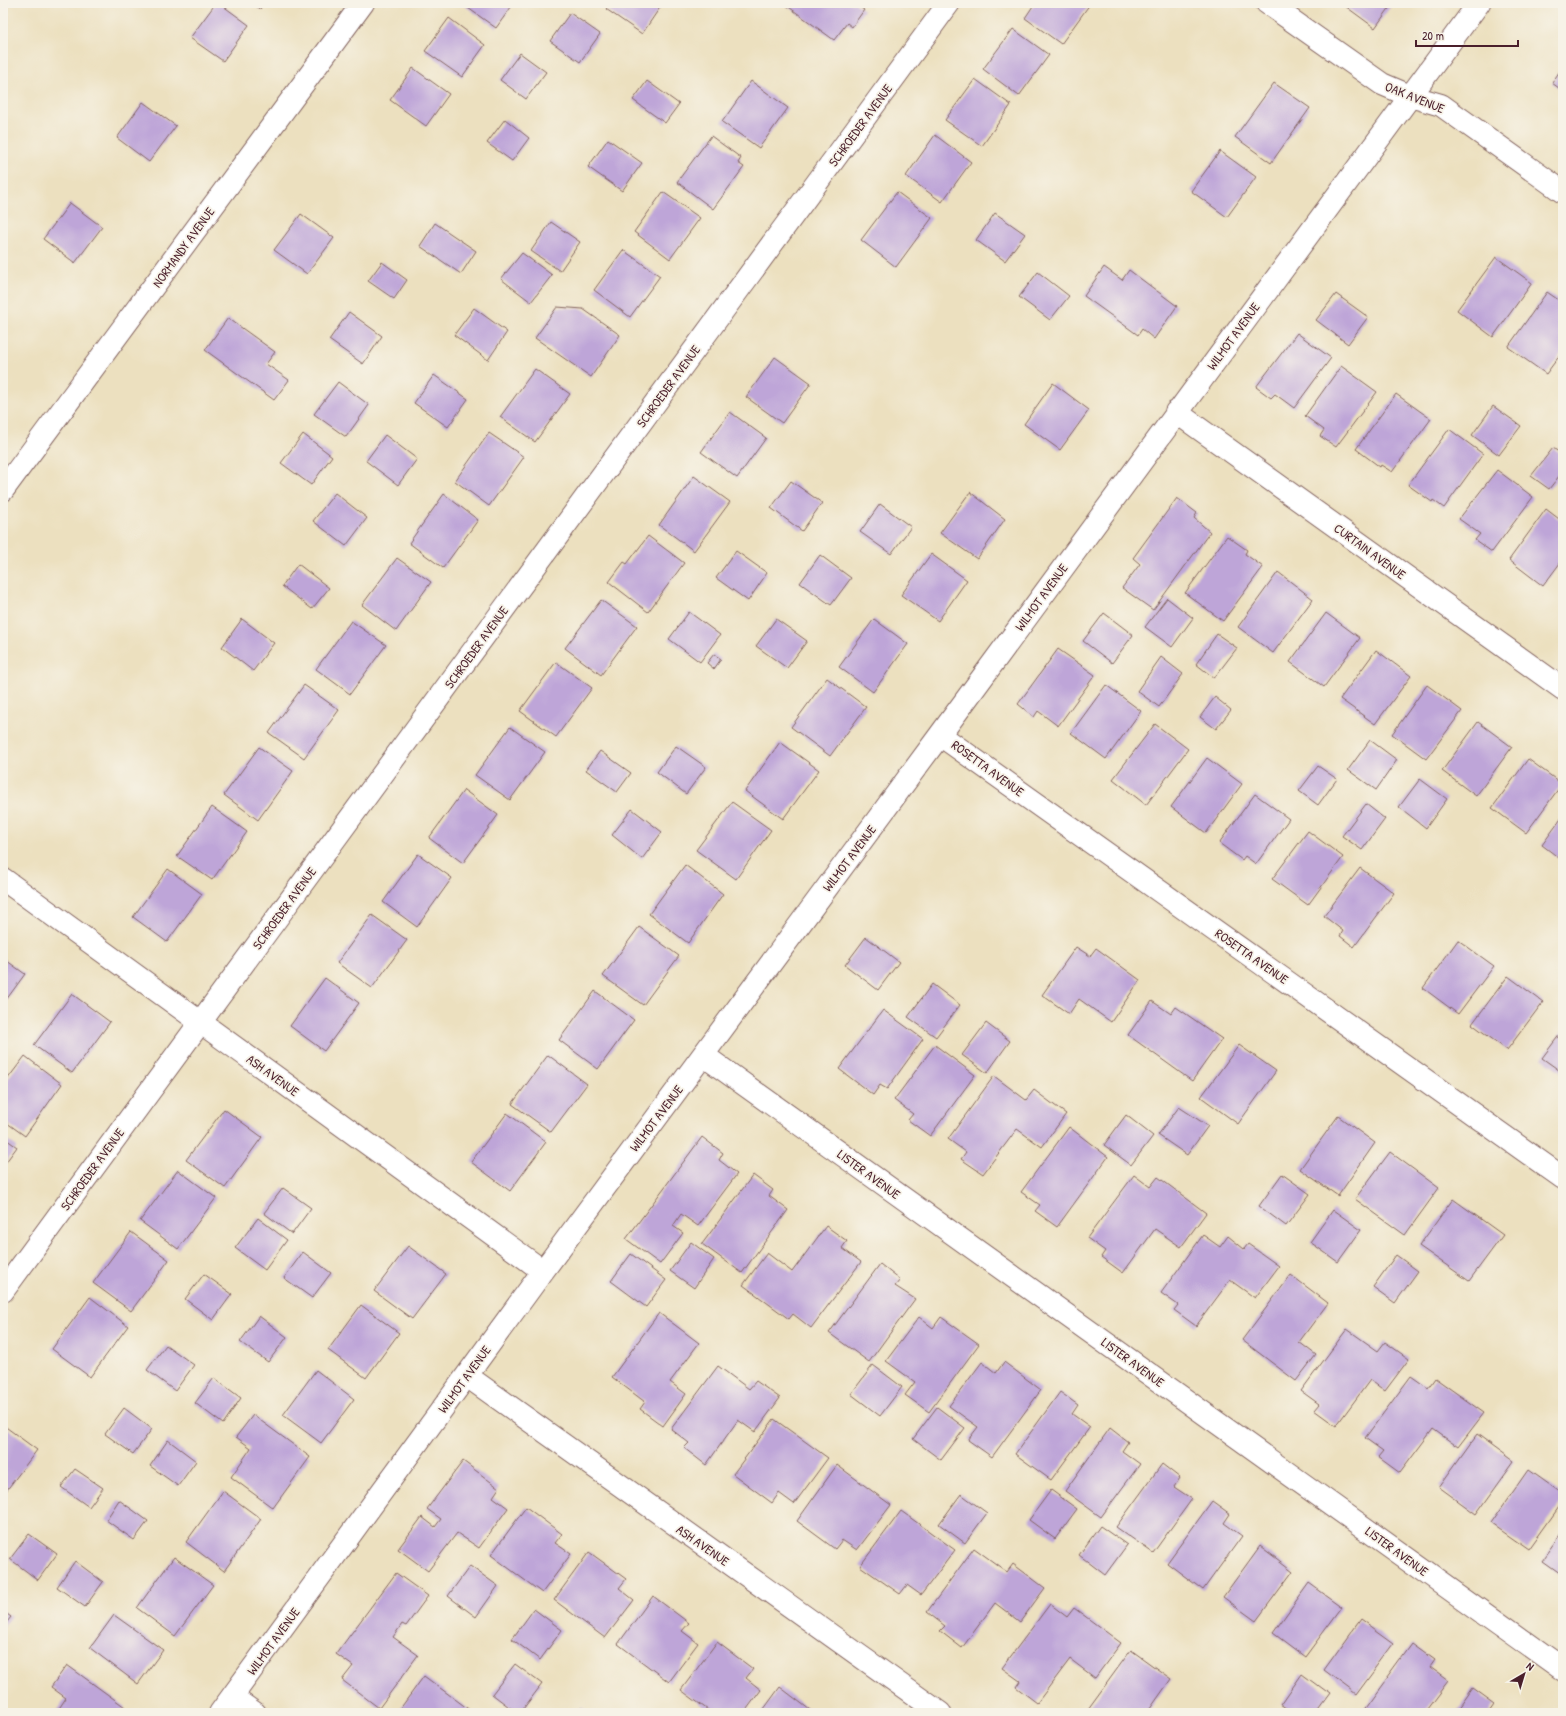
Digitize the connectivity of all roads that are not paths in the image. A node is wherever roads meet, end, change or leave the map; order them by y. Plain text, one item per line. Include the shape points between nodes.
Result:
1 (363, 3) edge
2 (949, 3) edge
3 (1267, 3) edge
4 (1479, 3) edge
5 (1410, 96) junction
6 (1563, 192) edge
7 (1176, 412) junction
8 (3, 490) edge
9 (1563, 689) edge
10 (940, 735) junction
11 (3, 879) edge
12 (200, 1022) junction
13 (703, 1055) junction
14 (1563, 1178) edge
15 (543, 1271) junction
16 (3, 1291) edge
17 (467, 1376) junction
18 (1563, 1670) edge
19 (226, 1705) edge
20 (255, 1713) edge
21 (940, 1713) edge

1 - 8 street, NORMANDY AVENUE
2 - 12 street, SCHROEDER AVENUE
3 - 5 street, OAK AVENUE via 1377,81
4 - 5 street, WILMOT AVENUE
5 - 6 street, OAK AVENUE via 1442,105
5 - 7 street, WILMOT AVENUE
7 - 9 street, CURTAIN AVENUE
7 - 10 street, WILMOT AVENUE
10 - 13 street, WILMOT AVENUE
10 - 14 street, ROSETTA AVENUE
11 - 12 street, ASH AVENUE
12 - 15 street, ASH AVENUE
12 - 16 street, SCHROEDER AVENUE
13 - 15 street, WILMOT AVENUE
13 - 18 street, LISTER AVENUE
15 - 17 street, WILMOT AVENUE
17 - 19 street, WILMOT AVENUE
17 - 21 street, ASH AVENUE
19 - 20 street

